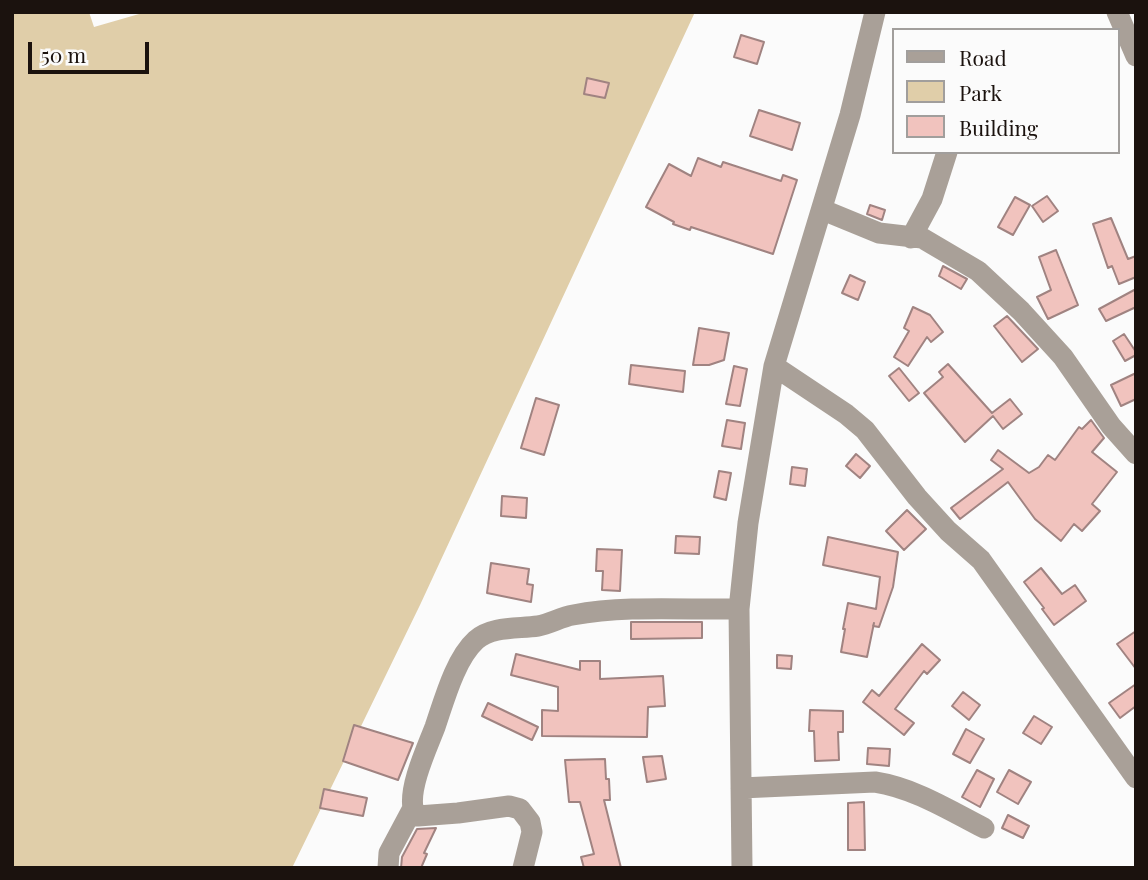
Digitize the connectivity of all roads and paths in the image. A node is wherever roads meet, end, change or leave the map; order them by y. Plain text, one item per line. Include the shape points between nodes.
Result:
1 (875, 12) edge
2 (1125, 18) edge
3 (1136, 56) edge
4 (946, 154) edge
5 (823, 210) junction
6 (911, 238) junction
7 (774, 366) junction
8 (1136, 454) edge
9 (739, 609) junction
10 (1136, 778) edge
11 (741, 788) junction
12 (412, 808) junction
13 (984, 828) dead end
14 (388, 868) edge
15 (523, 868) edge
16 (742, 868) edge

1 - 5 street
2 - 3 street
4 - 6 street via 932,198
5 - 6 street via 879,233
5 - 7 street
6 - 8 street via 934,243 978,271 1021,311 1063,357
7 - 9 street
7 - 10 street via 865,430 917,497 981,560
9 - 11 street
9 - 12 street via 576,614 479,637 452,681 420,768
11 - 13 street via 892,784
11 - 16 street
12 - 14 street via 389,853
12 - 15 street via 418,816 509,806 520,809 532,832

